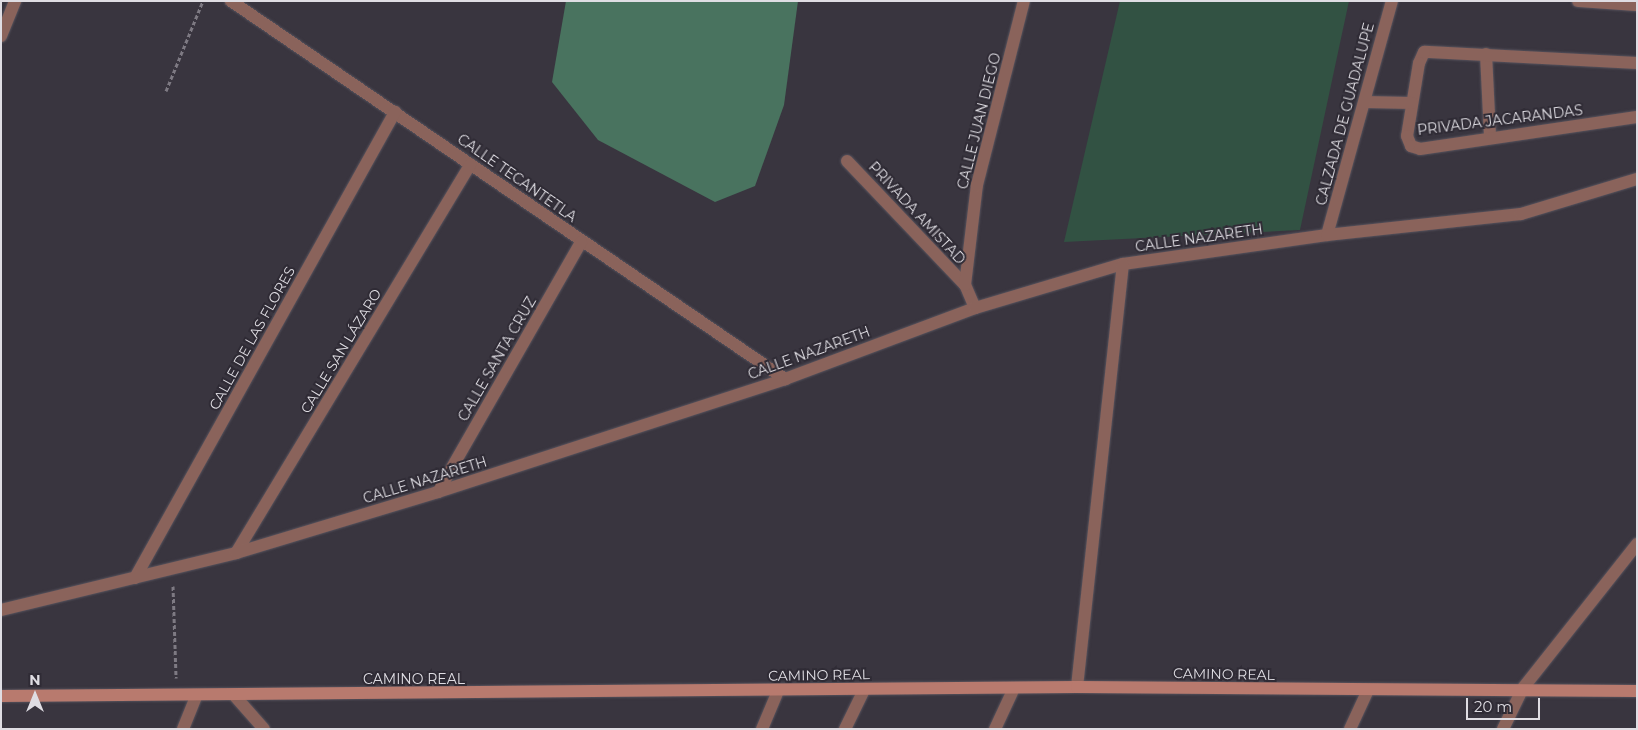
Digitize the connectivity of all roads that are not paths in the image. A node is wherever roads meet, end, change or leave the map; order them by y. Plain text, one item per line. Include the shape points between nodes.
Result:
1 (15, 1) edge
2 (231, 1) edge
3 (1024, 1) edge
4 (1392, 1) edge
5 (1578, 1) edge
6 (1637, 6) edge
7 (1, 36) edge
8 (1486, 54) junction
9 (1637, 63) edge
10 (1365, 102) junction
11 (1412, 103) junction
12 (395, 112) junction
13 (1637, 117) edge
14 (1490, 137) junction
15 (847, 161) dead end
16 (471, 164) junction
17 (1637, 180) edge
18 (1327, 235) junction
19 (582, 242) junction
20 (1122, 264) junction
21 (965, 286) junction
22 (975, 308) junction
23 (785, 379) junction
24 (438, 492) junction
25 (1637, 544) edge
26 (236, 553) junction
27 (135, 578) junction
28 (1, 610) edge
29 (1077, 687) junction
30 (1014, 688) junction
31 (1522, 688) junction
32 (864, 690) junction
33 (1368, 690) junction
34 (778, 691) junction
35 (1637, 691) edge
36 (234, 695) junction
37 (1, 696) edge
38 (196, 696) junction
39 (183, 729) edge
40 (264, 729) edge
41 (762, 729) edge
42 (845, 729) edge
43 (995, 729) edge
44 (1350, 729) edge
45 (1503, 729) edge

1 - 7 street
2 - 12 street, CALLE TECANTETLA
3 - 21 street, CALLE JUAN DIEGO via 977,185
4 - 10 street, CALZADA DE GUADALUPE
5 - 6 street
8 - 9 street, PRIVADA JACARANDAS
8 - 11 street, PRIVADA JACARANDAS via 1424,52
8 - 14 street
10 - 11 street, PRIVADA JACARANDAS
10 - 18 street, CALZADA DE GUADALUPE
11 - 14 street, PRIVADA JACARANDAS via 1407,136 1411,146 1420,148
12 - 16 street, CALLE TECANTETLA
12 - 27 street, CALLE DE LAS FLORES
13 - 14 street, PRIVADA JACARANDAS
15 - 21 street, PRIVADA AMISTAD
16 - 19 street, CALLE TECANTETLA
16 - 26 street, CALLE SAN LÁZARO
17 - 18 street, CALLE NAZARETH via 1521,214
18 - 20 street, CALLE NAZARETH
19 - 23 street, CALLE TECANTETLA
19 - 24 street, CALLE SANTA CRUZ
20 - 22 street, CALLE NAZARETH
20 - 29 street
21 - 22 street
22 - 23 street, CALLE NAZARETH
23 - 24 street, CALLE NAZARETH
24 - 26 street, CALLE NAZARETH
25 - 31 street
26 - 27 street, CALLE NAZARETH
27 - 28 street, CALLE NAZARETH
29 - 30 main road, CAMINO REAL
29 - 33 main road, CAMINO REAL
30 - 32 main road, CAMINO REAL
30 - 43 street
31 - 33 main road, CAMINO REAL
31 - 35 main road, CAMINO REAL
31 - 45 street
32 - 34 main road, CAMINO REAL
32 - 42 street
33 - 44 street
34 - 36 main road, CAMINO REAL
34 - 41 street
36 - 38 main road, CAMINO REAL
36 - 40 street
37 - 38 main road, CAMINO REAL
38 - 39 street

